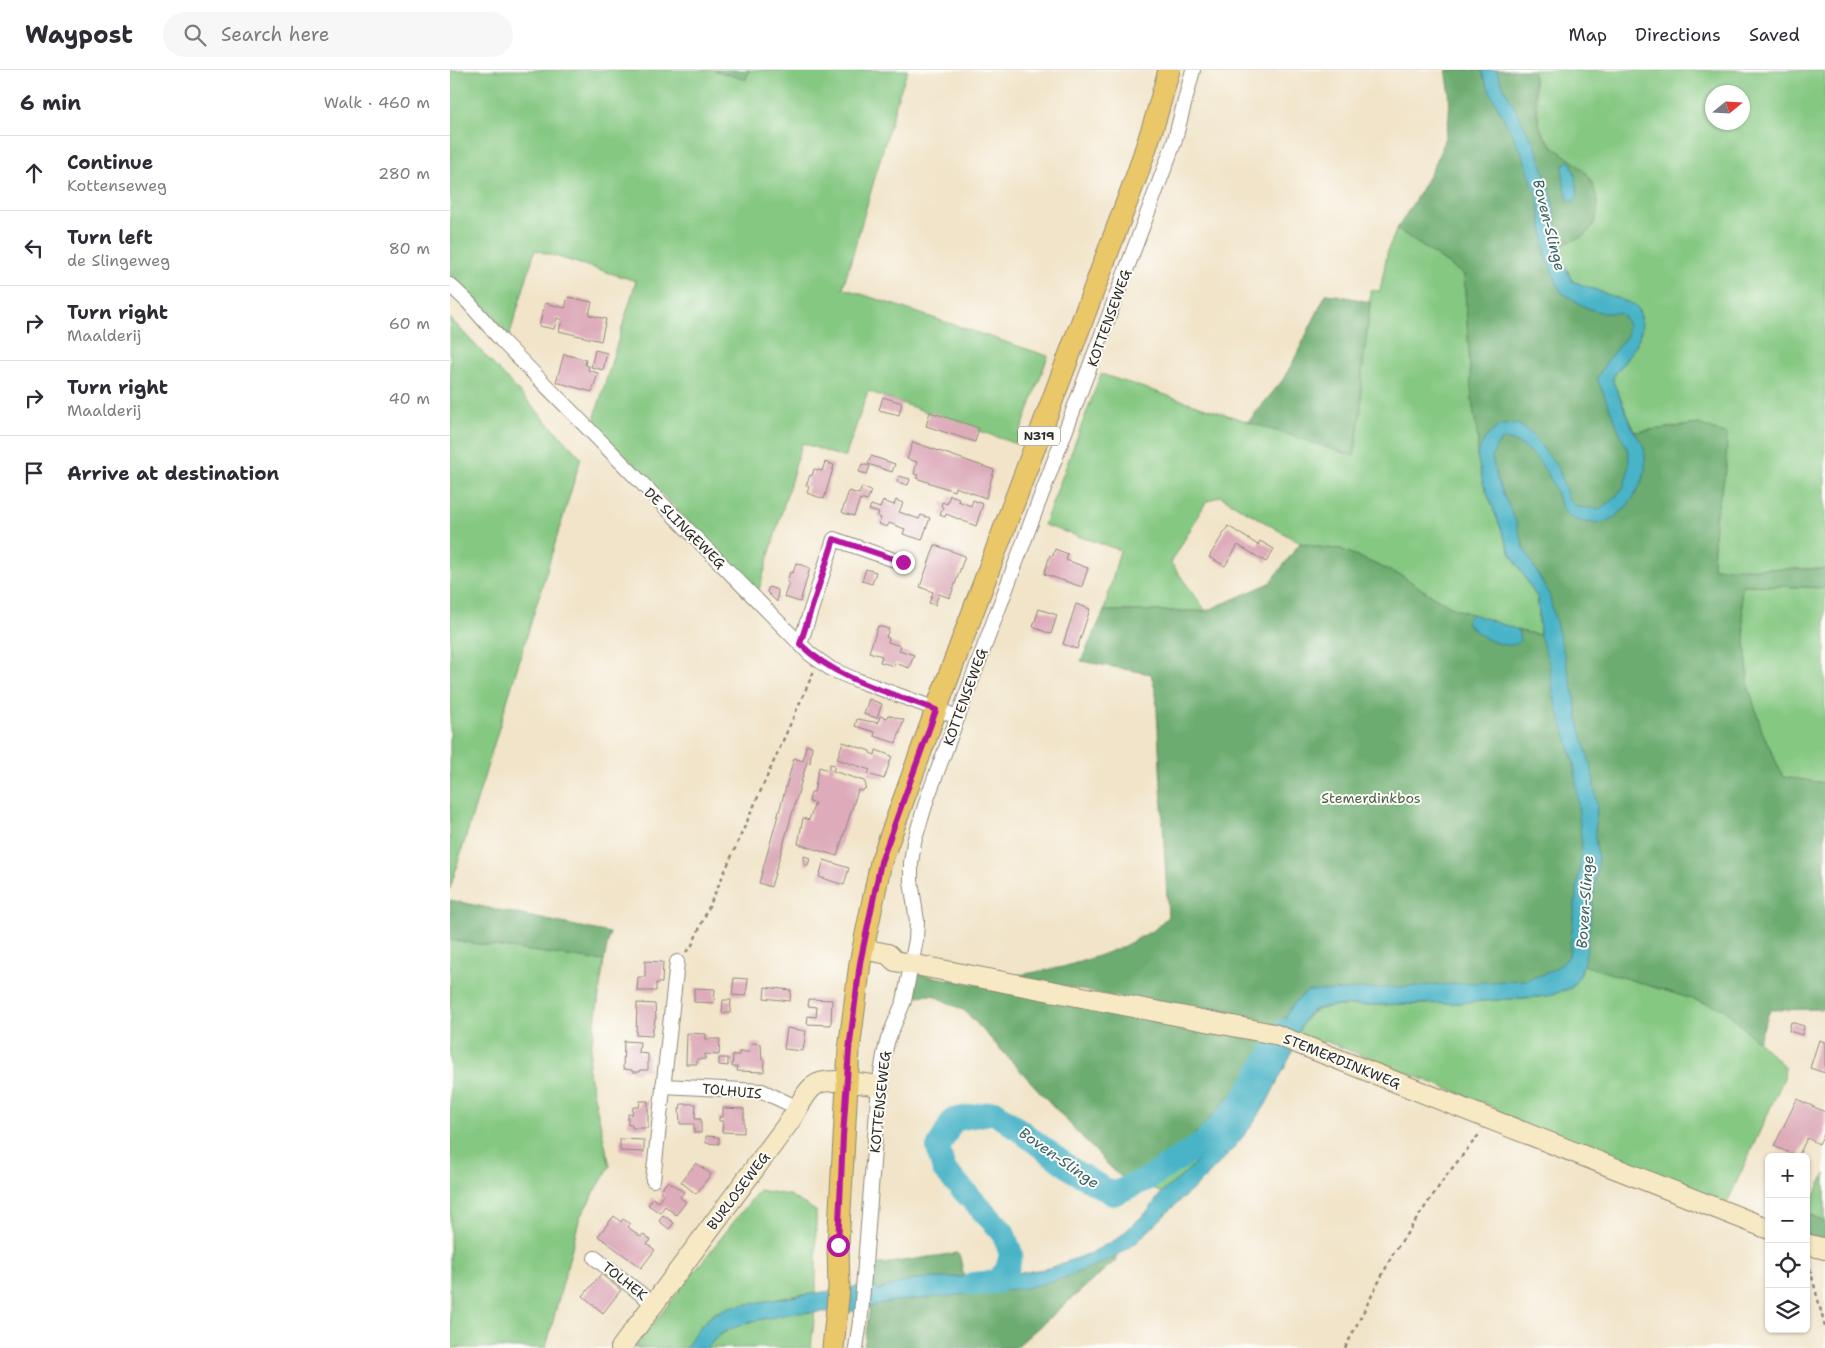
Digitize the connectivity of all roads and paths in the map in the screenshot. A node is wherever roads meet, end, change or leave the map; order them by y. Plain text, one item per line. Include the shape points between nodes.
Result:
1 (1169, 70) edge
2 (1193, 70) edge
3 (450, 285) edge
4 (1025, 476) junction
5 (1045, 484) junction
6 (903, 562) dead end
7 (800, 644) junction
8 (819, 661) junction
9 (936, 710) junction
10 (958, 717) junction
11 (868, 957) junction
12 (677, 962) joint
13 (903, 963) junction
14 (862, 1084) junction
15 (663, 1086) junction
16 (798, 1108) junction
17 (1490, 1120) junction
18 (653, 1180) dead end
19 (1765, 1227) edge
20 (1810, 1245) edge
21 (1825, 1249) edge
22 (595, 1258) dead end
23 (1810, 1270) edge
24 (654, 1304) junction
25 (1825, 1327) edge
26 (621, 1348) edge
27 (833, 1348) edge
28 (856, 1348) edge
29 (1345, 1348) edge

1 - 4 main road, KOTTENSEWEG / N319 via 1138,172
2 - 5 street, KOTTENSEWEG via 1174,143
3 - 7 street, DE SLINGEWEG
4 - 5 street
4 - 9 main road, KOTTENSEWEG / N319
5 - 10 street, KOTTENSEWEG
6 - 7 street via 834,539
7 - 8 street, DE SLINGEWEG
8 - 9 street, DE SLINGEWEG via 854,679
8 - 12 path via 694,940
9 - 10 street, DE SLINGEWEG
9 - 11 main road, KOTTENSEWEG / N319 via 905,801
10 - 13 street, KOTTENSEWEG via 914,842 911,881 917,921
11 - 13 street, STEMERDINKWEG via 886,966
11 - 14 main road, KOTTENSEWEG / N319
12 - 15 street
13 - 14 street, KOTTENSEWEG via 904,1001 884,1055
13 - 17 street, STEMERDINKWEG via 1274,1034
14 - 16 street, BURLOSEWEG via 828,1081 812,1086
14 - 27 main road, KOTTENSEWEG / N319
14 - 28 street, KOTTENSEWEG via 864,1284
15 - 16 street, TOLHUIS via 762,1090
15 - 18 street
16 - 24 street, BURLOSEWEG
17 - 19 street, STEMERDINKWEG
17 - 29 path via 1446,1176 1394,1254
20 - 21 street
22 - 24 street, TOLHEK
23 - 25 path
24 - 26 street, BURLOSEWEG

